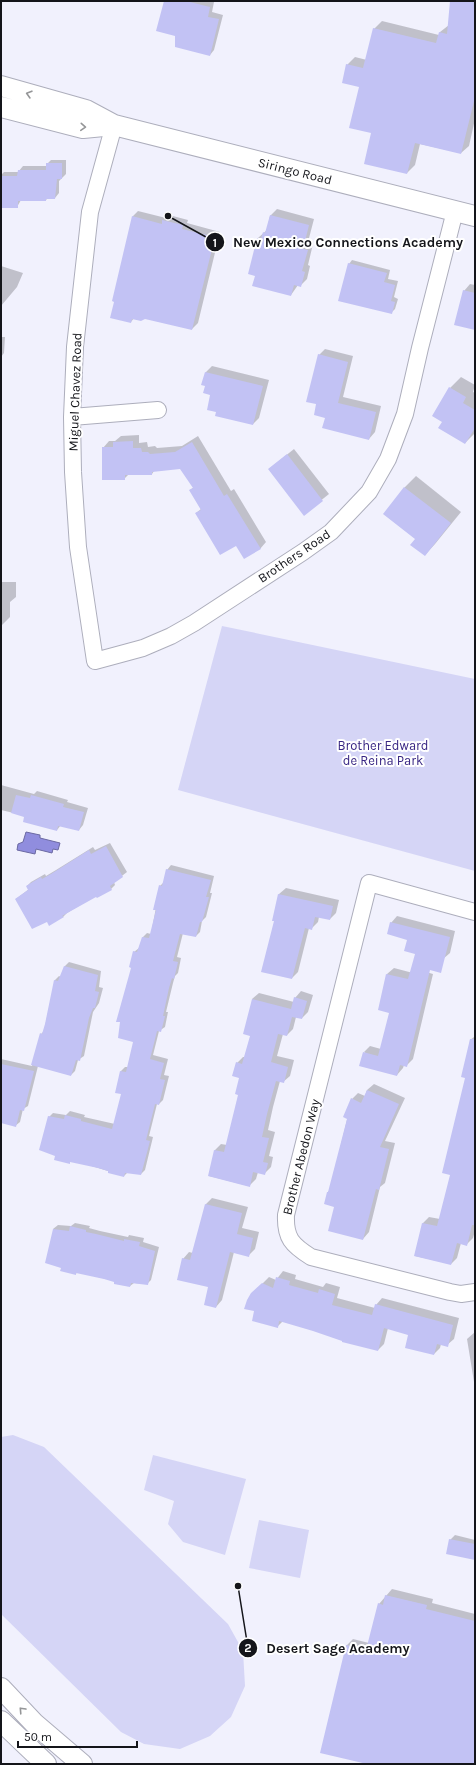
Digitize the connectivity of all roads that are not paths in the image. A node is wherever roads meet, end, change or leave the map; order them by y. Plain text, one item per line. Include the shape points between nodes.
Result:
1 (1, 86) edge
2 (1, 107) edge
3 (114, 126) junction
4 (455, 211) junction
5 (475, 216) edge
6 (158, 410) dead end
7 (72, 417) junction
8 (96, 661) joint
9 (475, 912) edge
10 (475, 1292) edge
11 (1, 1688) edge
12 (1, 1721) edge
13 (46, 1764) edge
14 (82, 1764) edge

3 -> 1 street, Siringo Road via 86,110
2 -> 3 street, Siringo Road via 83,128
3 - 4 street, Siringo Road
3 - 7 street, Miguel Chavez Road via 90,212 75,347
4 - 5 street, Siringo Road
4 - 8 street, Brothers Road via 405,414 388,459 369,492 331,532 194,622 171,636 143,648
6 - 7 street
7 - 8 street, Miguel Chavez Road via 78,547
9 - 10 street, Brother Abedon Way via 369,883 286,1215 286,1228 291,1240 298,1249 311,1257 450,1292
14 -> 11 street via 34,1723
12 - 13 street

